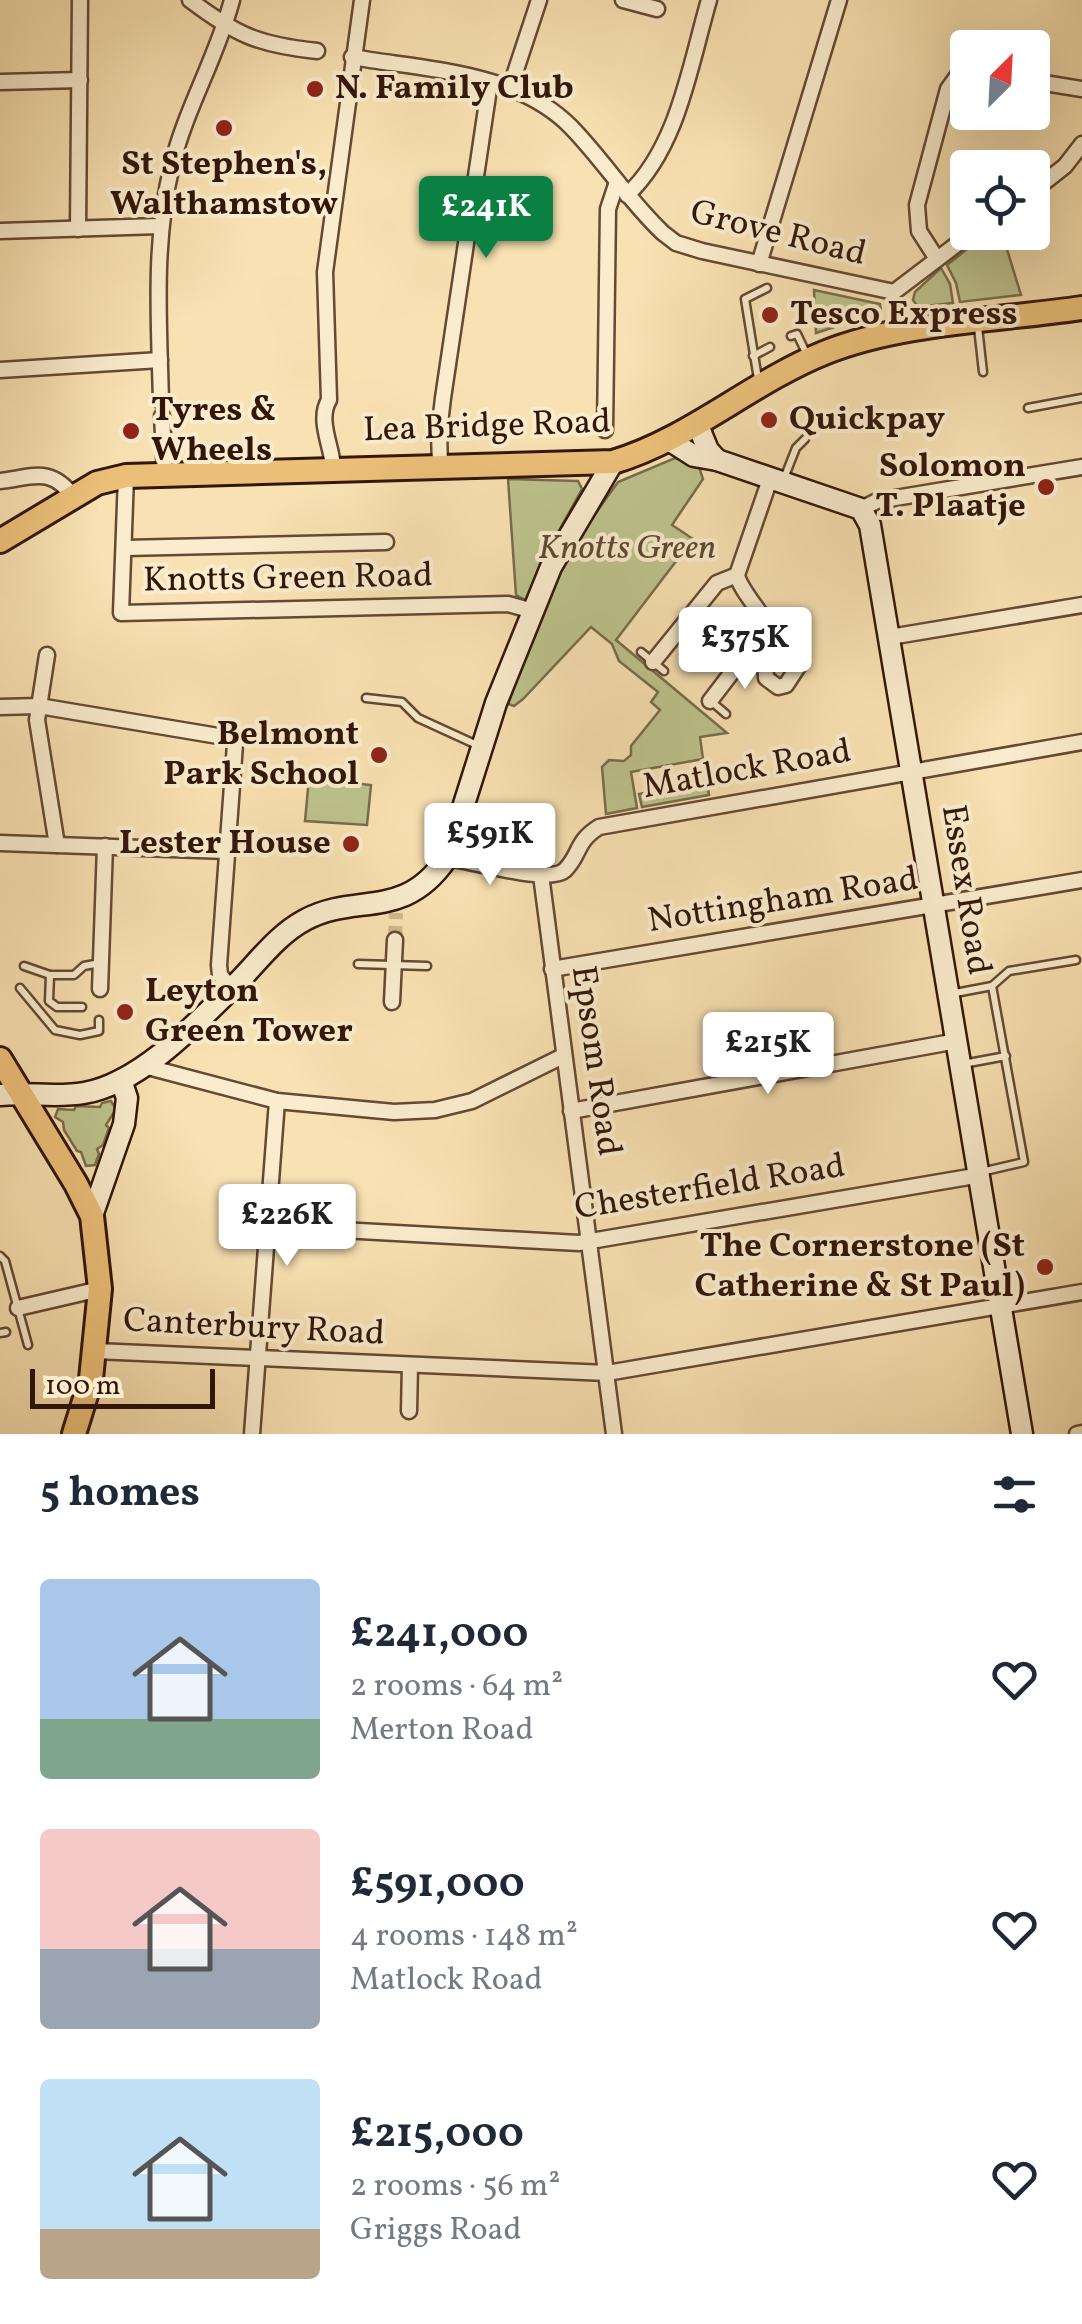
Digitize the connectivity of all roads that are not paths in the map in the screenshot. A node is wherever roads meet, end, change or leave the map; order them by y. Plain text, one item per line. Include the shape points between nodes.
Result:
1 (80, 0) edge
2 (190, 0) edge
3 (232, 0) edge
4 (362, 0) edge
5 (538, 0) edge
6 (623, 0) edge
7 (710, 0) edge
8 (839, 0) edge
9 (657, 9) dead end
10 (225, 27) junction
11 (317, 51) dead end
12 (352, 57) junction
13 (80, 80) junction
14 (0, 82) edge
15 (490, 82) junction
16 (1050, 84) edge
17 (950, 86) edge
18 (510, 88) junction
19 (1082, 90) edge
20 (1082, 144) edge
21 (1050, 178) edge
22 (622, 189) junction
23 (160, 226) junction
24 (78, 229) junction
25 (0, 232) edge
26 (950, 249) edge
27 (937, 258) junction
28 (759, 264) junction
29 (768, 288) dead end
30 (1082, 308) edge
31 (977, 321) junction
32 (792, 336) dead end
33 (770, 347) dead end
34 (753, 356) junction
35 (809, 359) junction
36 (160, 360) junction
37 (0, 370) edge
38 (982, 372) dead end
39 (760, 384) junction
40 (1082, 398) edge
41 (1028, 408) dead end
42 (697, 422) junction
43 (606, 430) dead end
44 (805, 439) dead end
45 (668, 440) junction
46 (717, 460) junction
47 (613, 462) junction
48 (440, 465) junction
49 (333, 467) junction
50 (1082, 467) edge
51 (165, 473) junction
52 (126, 476) junction
53 (0, 480) edge
54 (776, 481) junction
55 (68, 490) junction
56 (861, 509) junction
57 (0, 540) edge
58 (386, 542) dead end
59 (124, 548) junction
60 (736, 575) junction
61 (1082, 605) edge
62 (533, 611) junction
63 (890, 637) junction
64 (776, 640) junction
65 (47, 655) dead end
66 (766, 661) junction
67 (653, 662) dead end
68 (366, 698) dead end
69 (710, 701) joint
70 (39, 706) junction
71 (0, 707) edge
72 (726, 714) dead end
73 (1082, 742) edge
74 (483, 748) junction
75 (912, 771) junction
76 (0, 843) edge
77 (56, 845) junction
78 (105, 846) junction
79 (227, 851) junction
80 (446, 858) junction
81 (540, 876) junction
82 (1082, 880) edge
83 (934, 907) junction
84 (395, 940) tunnel mouth
85 (1076, 960) dead end
86 (101, 962) junction
87 (358, 964) dead end
88 (394, 965) junction
89 (24, 966) dead end
90 (427, 966) dead end
91 (552, 969) junction
92 (50, 975) junction
93 (992, 986) junction
94 (20, 988) dead end
95 (232, 988) junction
96 (949, 994) junction
97 (100, 995) dead end
98 (392, 1002) dead end
99 (82, 1007) dead end
100 (99, 1020) dead end
101 (956, 1041) junction
102 (564, 1056) junction
103 (1006, 1056) junction
104 (0, 1059) edge
105 (961, 1064) junction
106 (144, 1066) junction
107 (121, 1080) junction
108 (10, 1094) edge
109 (277, 1101) junction
110 (571, 1111) junction
111 (980, 1174) junction
112 (104, 1176) junction
113 (76, 1184) junction
114 (92, 1216) junction
115 (268, 1226) junction
116 (590, 1240) junction
117 (0, 1256) edge
118 (100, 1289) junction
119 (1082, 1292) edge
120 (1000, 1305) junction
121 (18, 1308) junction
122 (28, 1345) dead end
123 (95, 1351) junction
124 (258, 1359) junction
125 (410, 1365) junction
126 (608, 1373) junction
127 (408, 1411) dead end
128 (74, 1434) edge
129 (252, 1434) edge
130 (614, 1434) edge
131 (1022, 1434) edge

1 - 13 street
2 - 10 street
3 - 10 street
4 - 12 street
5 - 18 street
6 - 9 street
7 - 22 street via 662,147 647,176
8 - 28 street
10 - 11 street
10 - 23 street via 184,126
12 - 15 street, Grove Road
12 - 49 street via 325,272 324,410
13 - 14 street
13 - 24 street
15 - 18 street, Grove Road
15 - 48 street via 439,432
16 - 19 street
17 - 27 street via 916,205 919,232
18 - 22 street, Grove Road via 549,107
20 - 21 street
22 - 28 street, Grove Road via 676,242
22 - 43 street via 608,210
23 - 24 street
23 - 36 street
24 - 25 street
26 - 27 street
27 - 28 street, Grove Road via 894,292
29 - 34 lane via 744,298
30 - 31 main road, Lea Bridge Road
31 - 35 main road, Lea Bridge Road via 888,335
31 - 38 lane
32 - 35 lane via 797,334
33 - 34 lane
34 - 39 lane
35 - 39 main road, Lea Bridge Road
36 - 37 street
36 - 51 street
39 - 42 main road, Lea Bridge Road
40 - 41 lane
42 - 45 main road, Lea Bridge Road
42 - 46 street
44 - 54 lane
45 - 46 street
45 - 47 main road, Lea Bridge Road
46 - 54 street
47 - 48 main road, Lea Bridge Road
47 - 62 street via 564,542
48 - 49 main road, Lea Bridge Road
49 - 51 main road, Lea Bridge Road
50 - 56 street
51 - 52 main road, Lea Bridge Road
52 - 55 main road, Lea Bridge Road
52 - 59 street, Knotts Green Road
53 - 55 street via 50,476
54 - 56 street
54 - 60 street
55 - 57 main road, Lea Bridge Road
56 - 63 street, Essex Road via 870,524
58 - 59 street
59 - 62 street, Knotts Green Road via 120,613 508,604
60 - 64 street
60 - 67 street via 717,583
61 - 63 street
62 - 74 street
63 - 75 street, Essex Road
64 - 66 street
64 - 66 street via 801,662 778,687 766,678
65 - 70 street
66 - 69 street via 736,667
68 - 74 lane via 402,702 418,718
69 - 72 lane
70 - 71 street
70 - 77 street
70 - 79 street via 230,738 235,744
73 - 75 street, Matlock Road
74 - 80 street
75 - 81 street, Matlock Road via 599,827 580,842 566,869
75 - 83 street, Essex Road
76 - 77 street
77 - 78 street
78 - 79 street
78 - 86 street
79 - 95 street via 219,964
80 - 81 street
80 - 95 street via 391,908 307,919 284,933
81 - 91 street, Epsom Road
82 - 83 street, Nottingham Road
83 - 91 street, Nottingham Road
83 - 96 street, Essex Road
84 - 88 street
85 - 93 lane via 1009,971
86 - 92 lane via 74,975
86 - 97 street
87 - 88 lane
88 - 90 lane
88 - 98 street
89 - 92 lane
91 - 102 street, Epsom Road
92 - 99 lane via 49,1001
93 - 96 lane
93 - 103 lane
94 - 100 lane via 55,1030 99,1031
95 - 106 street
96 - 101 street, Essex Road
101 - 105 street, Essex Road
101 - 110 street
102 - 109 street via 472,1100 435,1110
102 - 110 street, Epsom Road
103 - 105 lane
103 - 111 lane via 1024,1162
104 - 108 main road
105 - 111 street, Essex Road
106 - 107 street
106 - 109 street
107 - 108 street via 80,1094
107 - 112 street via 128,1125
108 - 113 main road
109 - 115 street
110 - 116 street, Epsom Road
111 - 116 street, Chesterfield Road
111 - 120 street, Essex Road
112 - 113 street
112 - 114 street
113 - 114 main road
114 - 118 main road
115 - 116 street, Chesterfield Road
115 - 124 street
116 - 126 street, Epsom Road
117 - 121 lane
118 - 121 street
118 - 123 main road
119 - 120 street, Canterbury Road
120 - 126 street, Canterbury Road
120 - 131 street, Essex Road
121 - 122 lane
123 - 124 street, Canterbury Road
123 - 128 main road
124 - 125 street, Canterbury Road
124 - 129 street
125 - 126 street, Canterbury Road
125 - 127 street, Canterbury Road
126 - 130 street, Epsom Road

